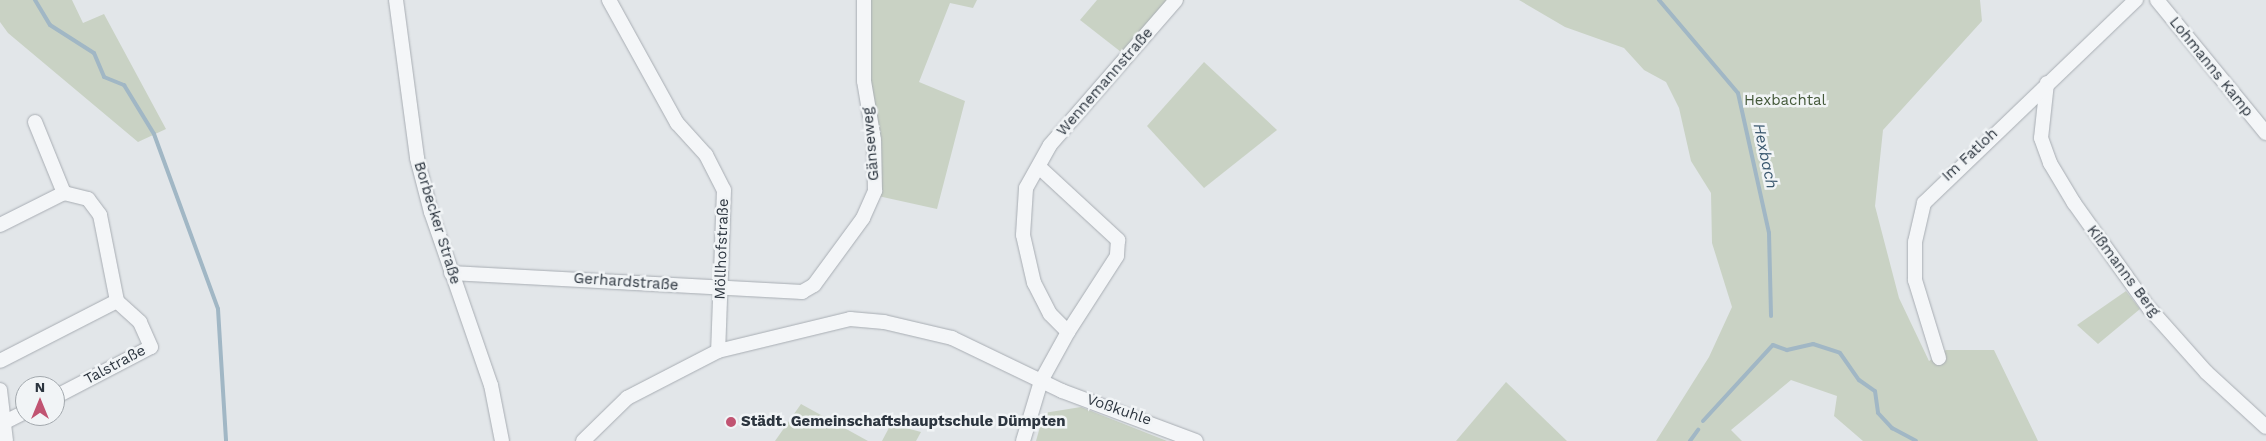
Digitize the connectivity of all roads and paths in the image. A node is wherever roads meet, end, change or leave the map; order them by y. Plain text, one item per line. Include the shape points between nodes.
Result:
1 (396, 0) edge
2 (609, 0) edge
3 (864, 0) edge
4 (1176, 0) edge
5 (2136, 0) edge
6 (2157, 0) edge
7 (2047, 84) junction
8 (35, 122) dead end
9 (2266, 133) edge
10 (1039, 167) junction
11 (64, 192) junction
12 (0, 225) edge
13 (451, 273) junction
14 (721, 289) junction
15 (802, 292) joint
16 (117, 301) junction
17 (1068, 332) junction
18 (718, 351) junction
19 (1939, 358) dead end
20 (0, 361) edge
21 (1041, 381) junction
22 (0, 390) edge
23 (65, 391) edge
24 (15, 417) edge
25 (6, 421) junction
26 (2266, 427) edge
27 (6, 441) edge
28 (502, 441) edge
29 (583, 441) edge
30 (1023, 441) edge
31 (1196, 441) edge

1 - 13 street, Borbecker Straße via 417,158
2 - 14 street, Möllhofstraße via 677,123 706,155 724,190
3 - 15 street, Gänseweg via 864,81 874,140 875,191 863,218 814,285
4 - 10 street, Wennemannstraße via 1050,145
5 - 7 street, Im Fatloh
6 - 9 street, Lohmanns Kamp
7 - 19 street, Im Fatloh via 1934,189 1920,213 1915,280
7 - 26 street, Kißmanns Berg via 2041,138 2050,164 2074,203 2149,308 2206,372
8 - 11 street
10 - 17 street, Wennemannstraße via 1026,188 1023,234 1034,283 1050,314
10 - 17 street via 1118,240 1117,256
11 - 12 street
11 - 16 street via 88,199 100,215
13 - 14 street, Gerhardstraße via 505,272
13 - 28 street, Borbecker Straße via 491,385
14 - 15 street, Gerhardstraße
14 - 18 street, Möllhofstraße
16 - 20 street
16 - 23 street, Talstraße via 140,322 151,347
17 - 21 street
18 - 21 street, Voßkuhle via 829,321 884,322 952,338
18 - 29 street, Voßkuhle via 627,398
21 - 30 street
21 - 31 street, Voßkuhle
22 - 25 street
24 - 25 street
25 - 27 street

